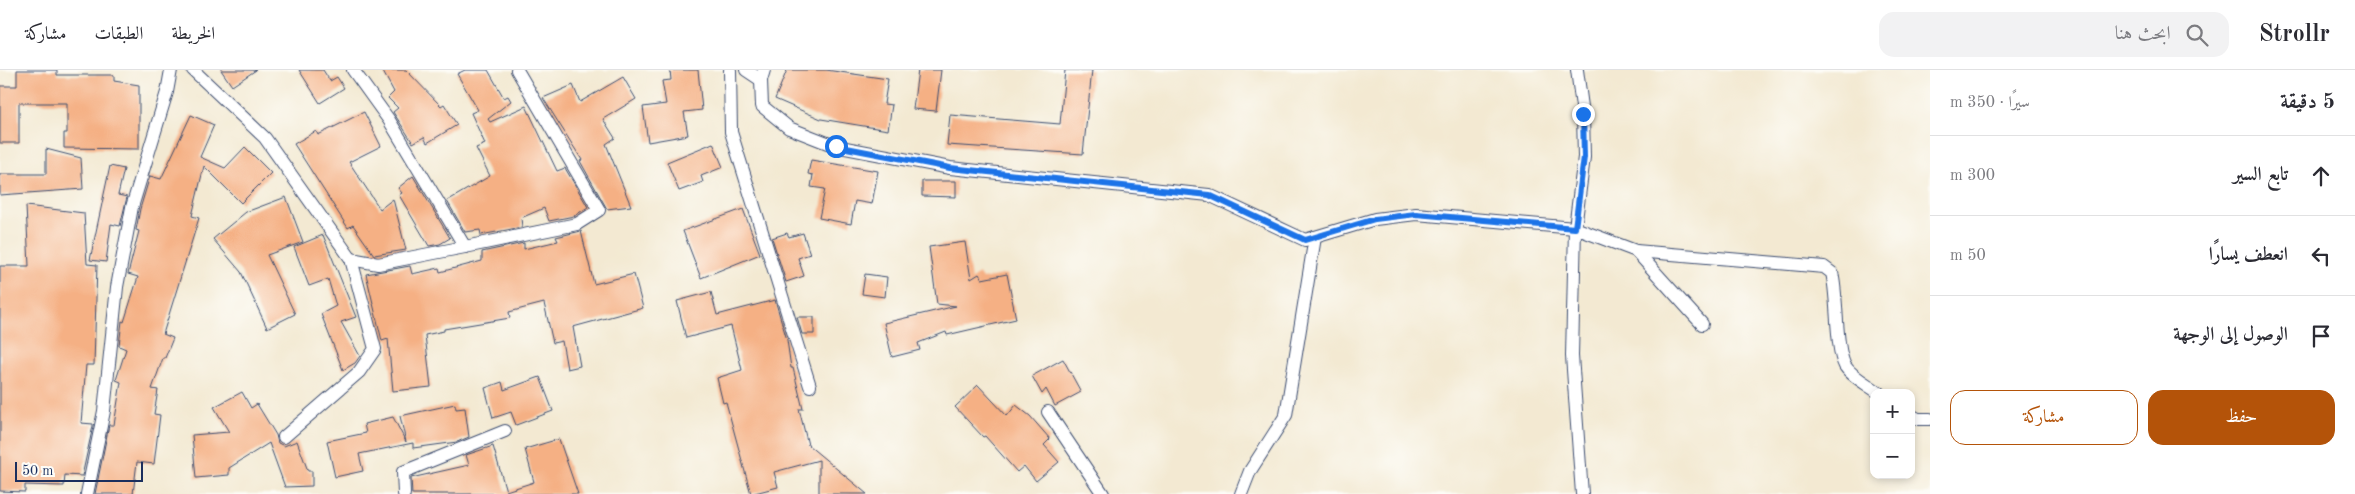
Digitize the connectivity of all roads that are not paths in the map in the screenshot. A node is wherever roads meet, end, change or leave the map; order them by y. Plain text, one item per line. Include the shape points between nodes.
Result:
1 (171, 70) edge
2 (193, 70) edge
3 (353, 70) edge
4 (517, 70) edge
5 (730, 70) edge
6 (746, 70) edge
7 (1577, 70) edge
8 (763, 75) edge
9 (1575, 228) junction
10 (1315, 237) junction
11 (465, 247) junction
12 (1636, 251) junction
13 (350, 260) junction
14 (1702, 324) dead end
15 (810, 386) dead end
16 (1874, 389) edge
17 (1048, 412) dead end
18 (1915, 417) edge
19 (1930, 419) edge
20 (505, 432) dead end
21 (284, 437) dead end
22 (87, 494) edge
23 (404, 494) edge
24 (1102, 494) edge
25 (1241, 494) edge
26 (1582, 494) edge

1 - 22 street via 132,207 117,288 104,411
2 - 13 street via 265,138
3 - 11 street via 389,120
4 - 11 street via 599,210 577,224
5 - 15 street via 731,132
6 - 8 street
7 - 9 street via 1584,157
8 - 10 street via 762,106 789,128 836,146 950,168 1209,195 1305,240
9 - 10 street via 1416,214 1375,219
9 - 12 street
9 - 26 street via 1572,356
10 - 25 street via 1286,415 1250,471
11 - 13 street via 378,264
12 - 14 street
12 - 16 street via 1824,267 1832,273 1835,283 1845,365
13 - 21 street via 375,350 359,372
17 - 24 street
18 - 19 street
20 - 23 street via 403,472

